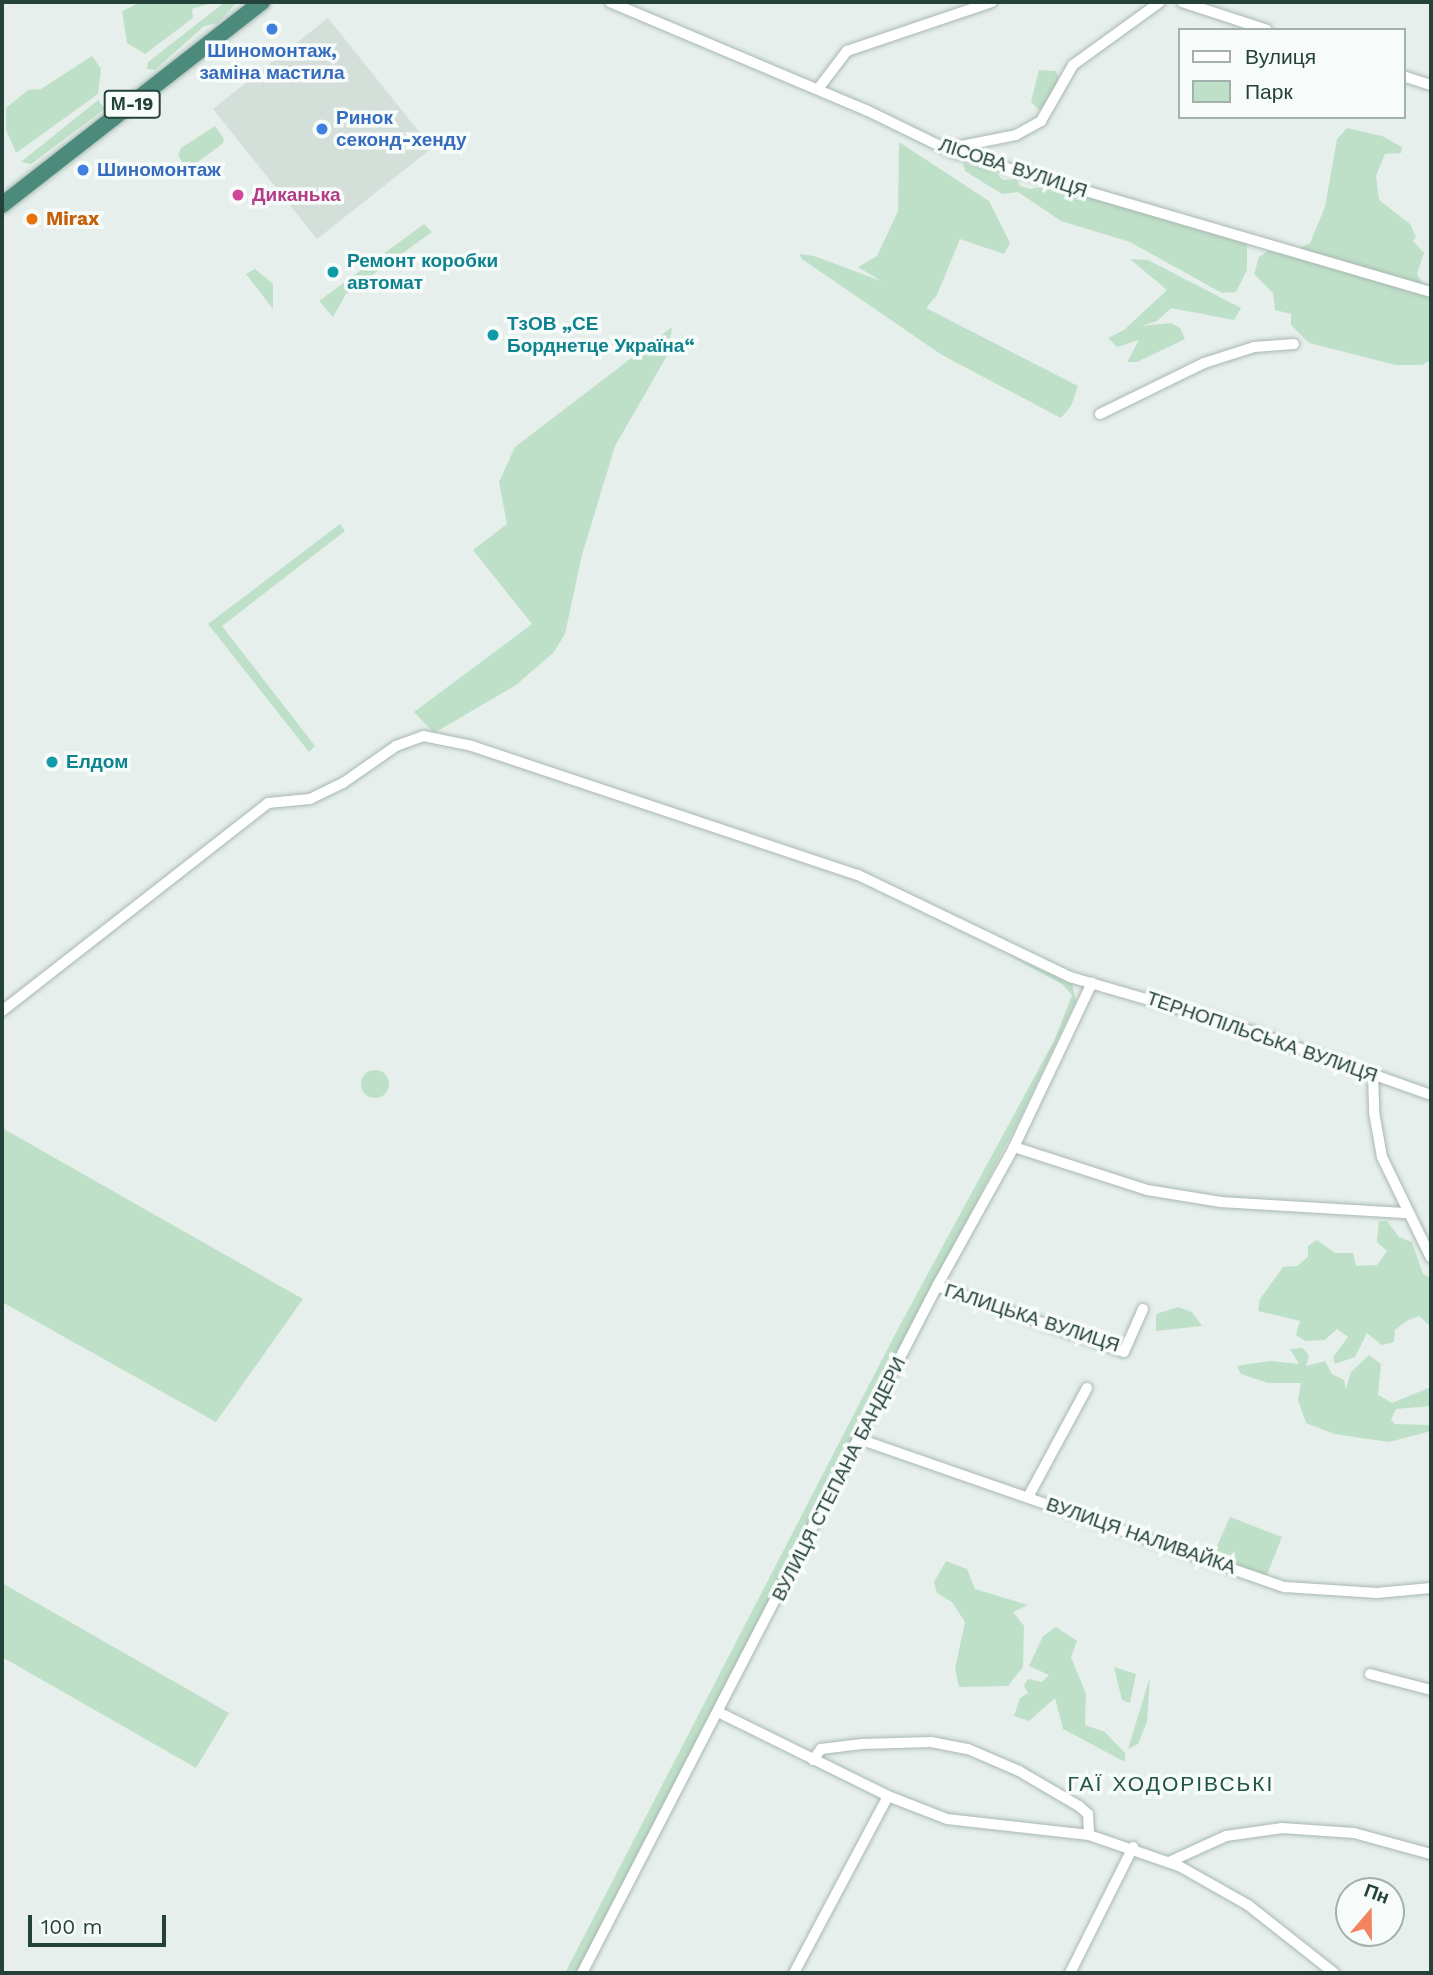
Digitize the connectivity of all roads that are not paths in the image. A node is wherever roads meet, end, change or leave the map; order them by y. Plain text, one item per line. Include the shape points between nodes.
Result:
1 (262, 2) edge
2 (610, 2) edge
3 (992, 2) edge
4 (1160, 2) edge
5 (1181, 2) edge
6 (1261, 28) edge
7 (1405, 77) edge
8 (1431, 85) edge
9 (818, 89) junction
10 (946, 149) junction
11 (2, 205) edge
12 (1431, 292) edge
13 (1294, 344) dead end
14 (1100, 415) dead end
15 (1092, 982) junction
16 (2, 1011) edge
17 (1373, 1075) junction
18 (1431, 1095) edge
19 (1014, 1147) junction
20 (1408, 1213) junction
21 (1431, 1258) edge
22 (937, 1286) junction
23 (1143, 1309) dead end
24 (1087, 1388) dead end
25 (859, 1439) junction
26 (1028, 1497) junction
27 (1431, 1588) edge
28 (1370, 1674) dead end
29 (1431, 1690) edge
30 (720, 1713) junction
31 (813, 1760) junction
32 (888, 1796) junction
33 (1089, 1835) junction
34 (1133, 1847) junction
35 (1431, 1854) edge
36 (1169, 1861) junction
37 (582, 1973) edge
38 (794, 1973) edge
39 (1070, 1973) edge
40 (1334, 1973) edge

1 - 11 highway, М-19
2 - 9 street, ЛІСОВА ВУЛИЦЯ
3 - 9 street via 847,51
4 - 10 street via 1151,13 1073,65 1041,121 1016,135
5 - 6 street
7 - 8 street
9 - 10 street, ЛІСОВА ВУЛИЦЯ
10 - 12 street, ЛІСОВА ВУЛИЦЯ via 1059,186
13 - 14 street via 1254,346 1204,363
15 - 16 street, ТЕРНОПІЛЬСЬКА ВУЛИЦЯ via 1059,972 858,875 472,746 423,736 396,746 343,783 310,799 268,803
15 - 17 street, ТЕРНОПІЛЬСЬКА ВУЛИЦЯ via 1237,1026
15 - 19 street, ВУЛИЦЯ СТЕПАНА БАНДЕРИ
17 - 18 street, ТЕРНОПІЛЬСЬКА ВУЛИЦЯ
17 - 20 street via 1378,1144
19 - 20 street via 1147,1190 1220,1202
19 - 22 street, ВУЛИЦЯ СТЕПАНА БАНДЕРИ
20 - 21 street
22 - 23 street, ГАЛИЦЬКА ВУЛИЦЯ via 1124,1352
22 - 25 street, ВУЛИЦЯ СТЕПАНА БАНДЕРИ
24 - 26 street
25 - 26 street, ВУЛИЦЯ НАЛИВАЙКА
25 - 30 street, ВУЛИЦЯ СТЕПАНА БАНДЕРИ
26 - 27 street, ВУЛИЦЯ НАЛИВАЙКА via 1285,1587 1377,1594
28 - 29 street
30 - 31 street
30 - 37 street, ВУЛИЦЯ СТЕПАНА БАНДЕРИ
31 - 32 street
31 - 33 street via 821,1749 862,1744 931,1742 968,1748 1079,1805 1088,1814
32 - 33 street via 947,1819
32 - 38 street
33 - 34 street
34 - 36 street
34 - 39 street
35 - 36 street via 1354,1833 1282,1828 1226,1836
36 - 40 street via 1248,1905

